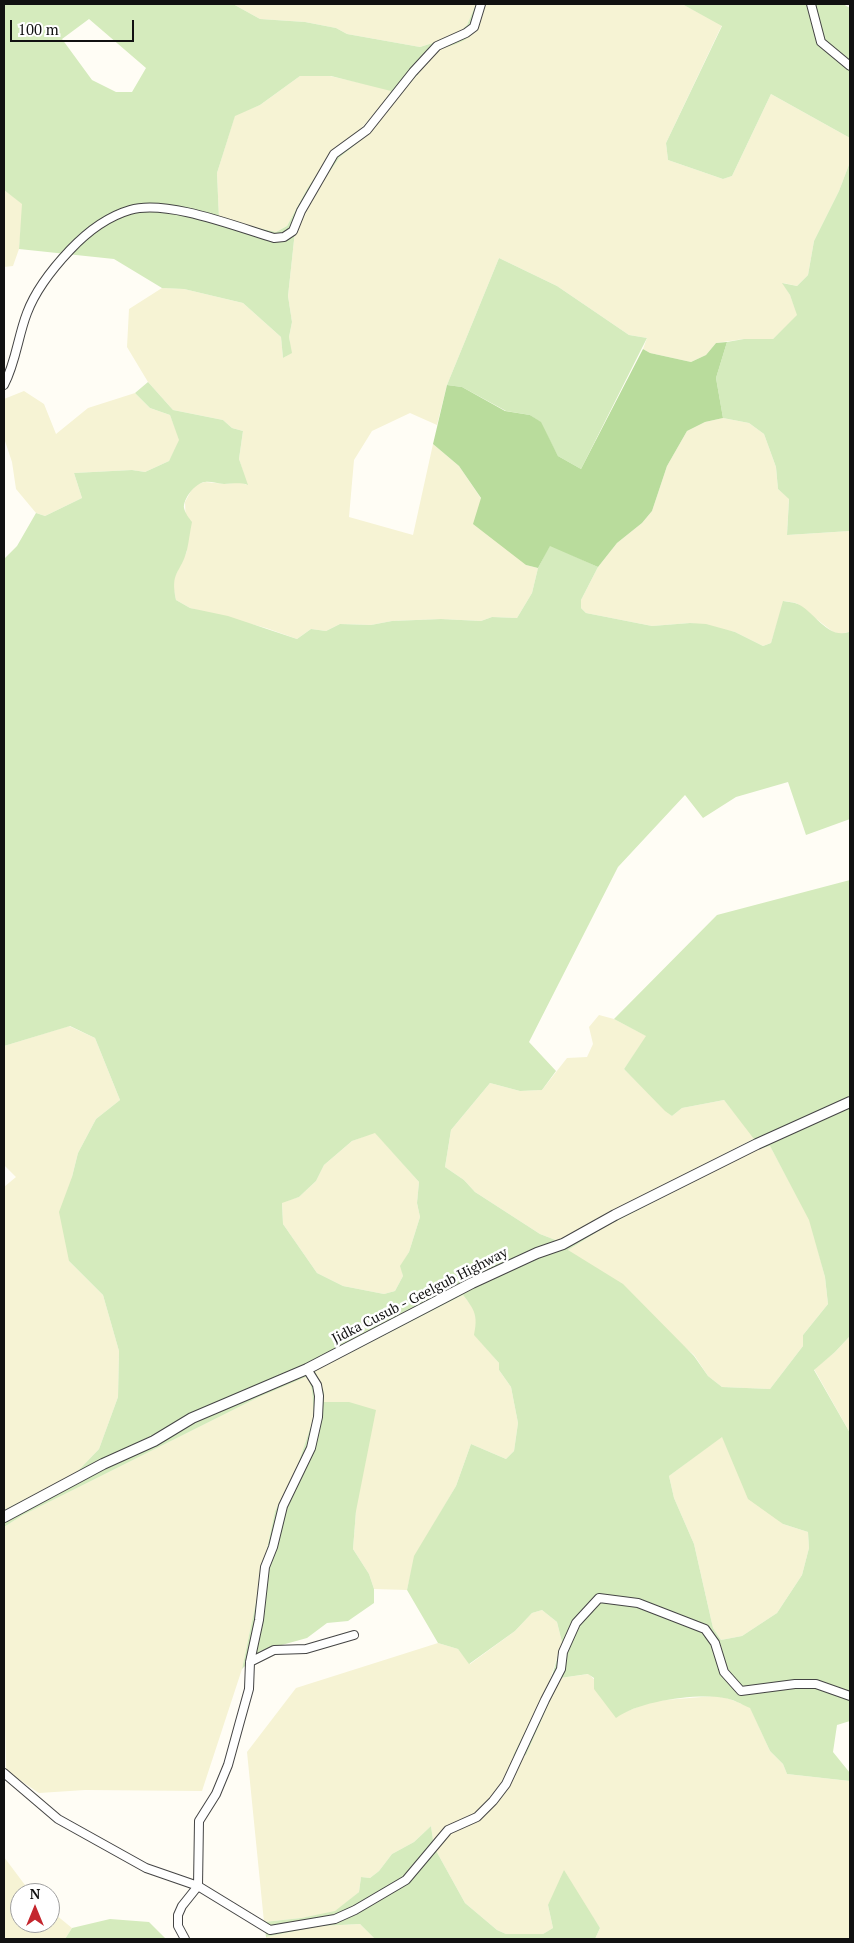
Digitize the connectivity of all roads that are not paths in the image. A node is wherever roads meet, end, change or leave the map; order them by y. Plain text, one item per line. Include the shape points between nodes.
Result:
1 (481, 4) edge
2 (810, 4) edge
3 (850, 66) edge
4 (4, 385) edge
5 (850, 1102) edge
6 (307, 1369) junction
7 (4, 1517) edge
8 (354, 1635) dead end
9 (250, 1662) junction
10 (850, 1696) edge
11 (4, 1773) edge
12 (198, 1886) junction
13 (186, 1939) edge

1 - 4 street via 474,27 437,46 367,130 334,154 300,211 293,231 284,237 274,238 173,208 130,210 101,222 54,266 36,293
2 - 3 street via 820,42
5 - 6 street, Jidka Cusub - Geelgub Highway via 740,1153 563,1244 472,1283
6 - 7 street, Jidka Cusub - Geelgub Highway via 192,1418 154,1441 103,1464
6 - 9 street via 317,1386 318,1417 311,1448 283,1506 265,1567
8 - 9 street via 306,1649 274,1650
9 - 12 street via 249,1689 228,1765 216,1794 199,1821
10 - 12 street via 816,1684 741,1691 724,1672 715,1642 705,1629 638,1603 599,1598 576,1623 563,1652 561,1669 506,1784 477,1816 448,1830 406,1880 345,1916 270,1930
11 - 12 street via 58,1819 146,1868
12 - 13 street via 178,1916 178,1926

